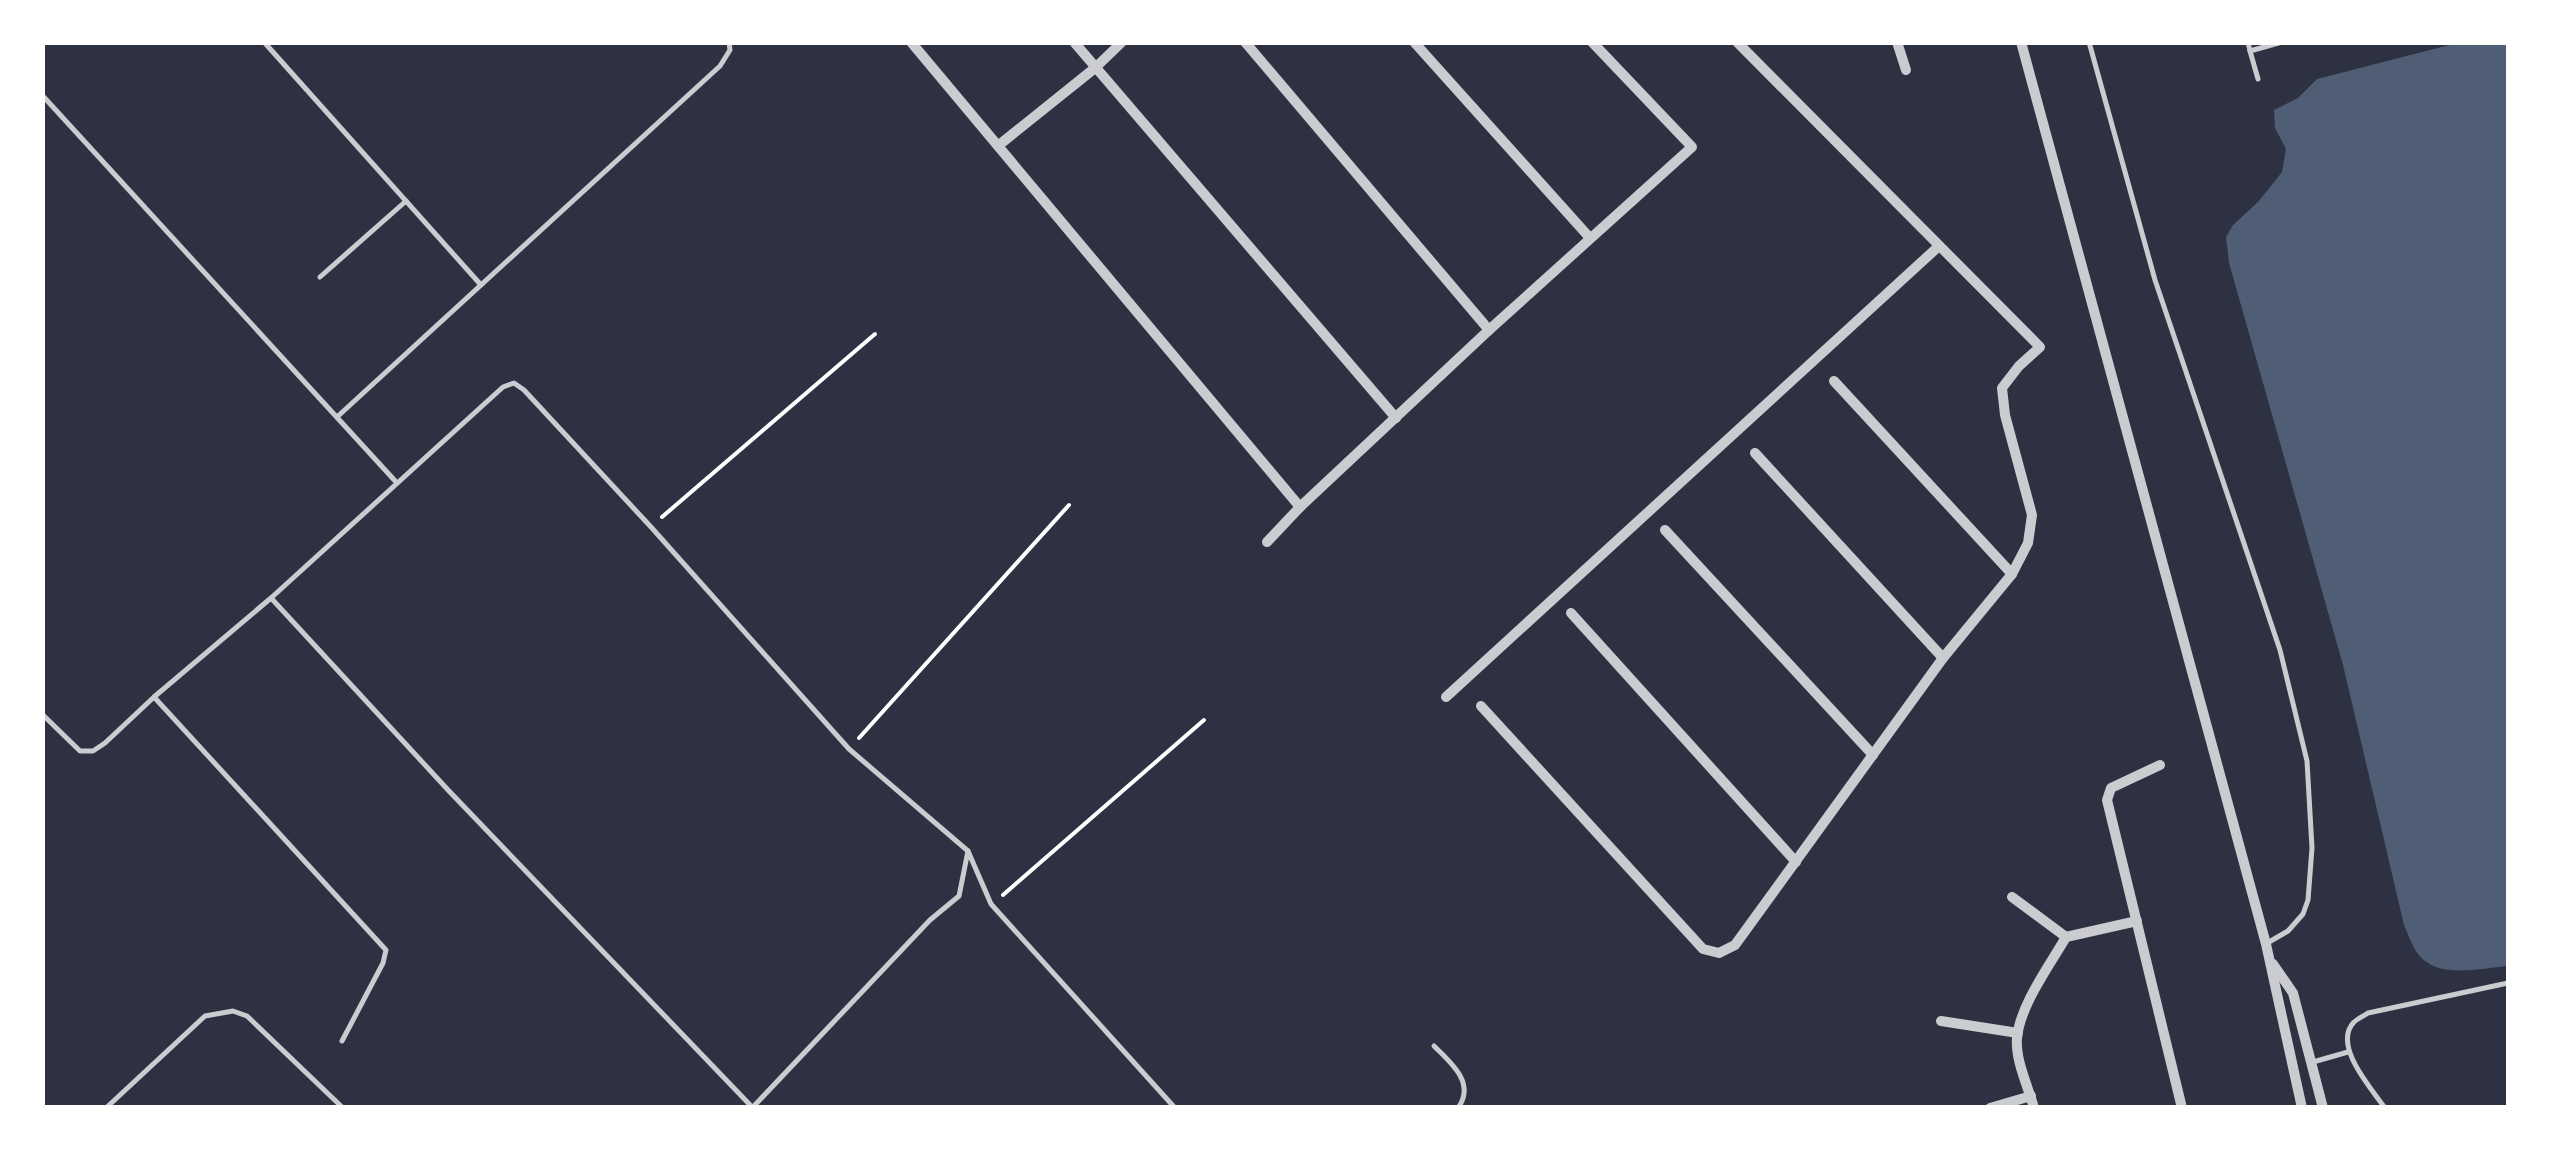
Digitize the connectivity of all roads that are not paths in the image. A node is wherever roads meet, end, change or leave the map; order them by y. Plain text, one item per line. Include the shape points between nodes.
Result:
1 (264, 42) edge
2 (729, 42) edge
3 (912, 42) edge
4 (1074, 42) edge
5 (1122, 42) edge
6 (1245, 42) edge
7 (1414, 42) edge
8 (1592, 42) edge
9 (1737, 42) edge
10 (1897, 42) edge
11 (2021, 42) edge
12 (2089, 42) edge
13 (2282, 42) edge
14 (2249, 46) edge
15 (1095, 68) junction
16 (1906, 70) dead end
17 (2258, 78) dead end
18 (42, 95) edge
19 (1000, 145) junction
20 (406, 202) junction
21 (1590, 238) junction
22 (1939, 246) junction
23 (320, 277) dead end
24 (481, 285) junction
25 (1489, 330) junction
26 (1834, 381) dead end
27 (337, 417) junction
28 (1396, 418) junction
29 (1755, 453) dead end
30 (397, 483) junction
31 (1300, 507) junction
32 (1665, 530) dead end
33 (1267, 542) dead end
34 (2012, 574) junction
35 (271, 598) junction
36 (1571, 614) dead end
37 (1943, 658) junction
38 (154, 698) junction
39 (1446, 698) dead end
40 (1481, 706) dead end
41 (42, 714) edge
42 (1873, 755) junction
43 (2160, 766) dead end
44 (968, 851) junction
45 (1796, 862) junction
46 (2012, 897) dead end
47 (2137, 921) junction
48 (2066, 937) junction
49 (2266, 944) junction
50 (2270, 959) junction
51 (2508, 983) edge
52 (1941, 1021) dead end
53 (2018, 1033) junction
54 (342, 1040) dead end
55 (1434, 1046) dead end
56 (2348, 1052) junction
57 (2311, 1063) junction
58 (2033, 1102) edge
59 (753, 1107) edge
60 (106, 1108) edge
61 (343, 1108) edge
62 (1175, 1108) edge
63 (1458, 1108) edge
64 (1990, 1108) edge
65 (2182, 1108) edge
66 (2302, 1108) edge
67 (2326, 1108) edge
68 (2386, 1108) edge

1 - 20 lane
2 - 24 lane via 720,66
3 - 19 street
4 - 15 street
5 - 15 street
6 - 25 street
7 - 21 street
8 - 21 street via 1692,147
9 - 22 street
10 - 16 street
11 - 49 street
12 - 49 lane via 2155,280 2280,650 2307,761 2308,900 2288,930
13 - 14 lane
14 - 17 lane
15 - 19 street
15 - 28 street
18 - 27 lane
19 - 31 street
20 - 23 lane
20 - 24 lane
21 - 25 street
22 - 34 street via 2040,348 2002,388 2032,516 2028,543
22 - 39 street
24 - 27 lane
25 - 28 street
26 - 34 street
27 - 30 lane
28 - 31 street
29 - 37 street
30 - 35 lane
30 - 44 lane via 514,383 849,749
31 - 33 street
32 - 42 street
34 - 37 street
35 - 38 lane
35 - 59 lane
36 - 45 street
37 - 42 street
38 - 41 lane via 93,751 80,751
38 - 54 lane via 386,950
40 - 45 street via 1703,949 1736,946
42 - 45 street
43 - 47 street via 2111,788 2108,800
44 - 59 lane via 959,896
44 - 62 lane via 991,904
46 - 48 street
47 - 48 street
47 - 65 street
48 - 53 street
49 - 50 street
50 - 57 street via 2293,993
50 - 66 street
51 - 56 lane via 2368,1013 2347,1034
52 - 53 street
53 - 58 street
55 - 63 lane via 1466,1089
56 - 57 lane
56 - 68 lane
57 - 67 street
58 - 64 street
60 - 61 lane via 205,1016 233,1011 247,1016

